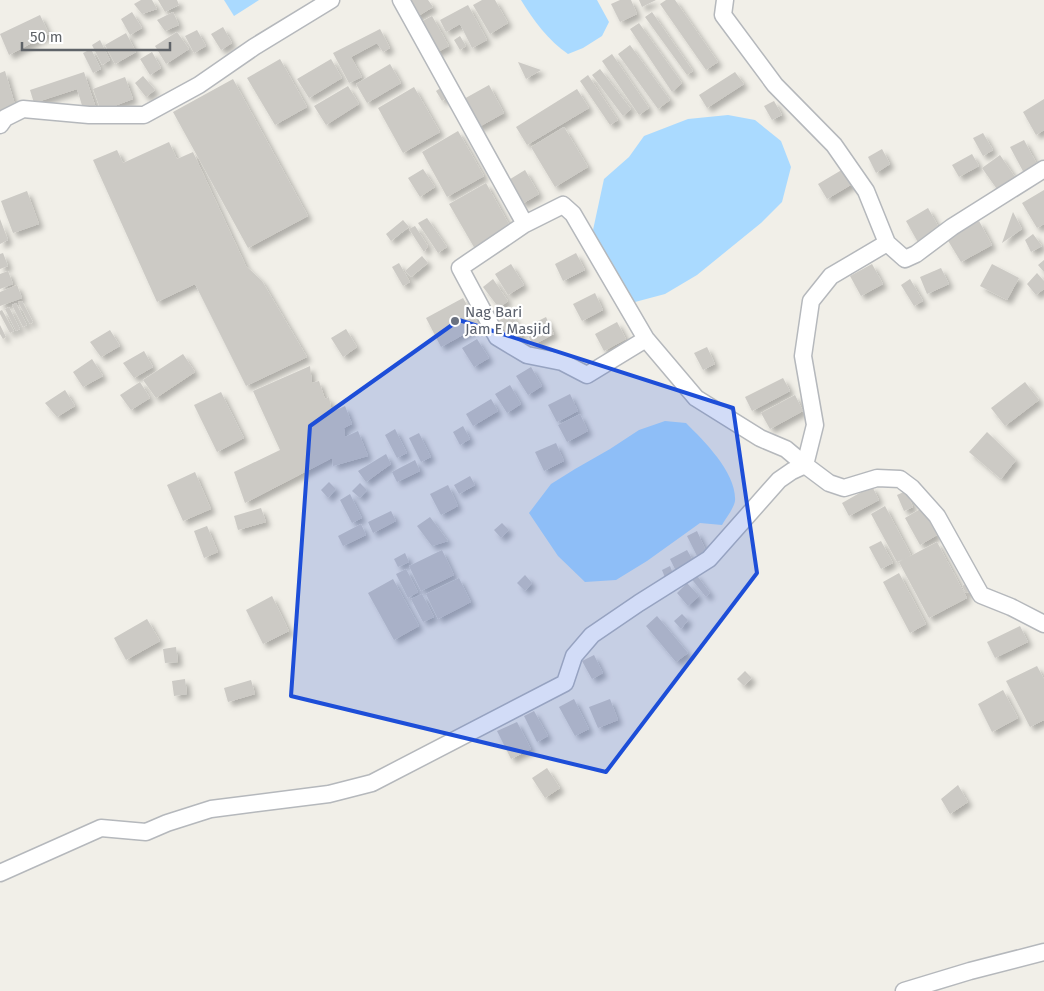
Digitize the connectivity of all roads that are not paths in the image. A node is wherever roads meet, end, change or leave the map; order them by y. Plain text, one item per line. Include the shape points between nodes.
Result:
1 (331, 0) edge
2 (401, 0) edge
3 (725, 0) edge
4 (0, 125) edge
5 (1044, 169) edge
6 (525, 224) junction
7 (887, 244) junction
8 (646, 339) junction
9 (805, 465) junction
10 (1044, 624) edge
11 (0, 873) edge
12 (1044, 952) edge
13 (904, 991) edge

1 - 4 street via 199,85 144,115 89,115 23,109
2 - 6 street
3 - 7 street via 723,15 775,84 834,145 866,191
5 - 7 street via 952,227 916,254 905,259
6 - 8 street via 563,205 574,214
6 - 8 street via 460,268 497,337 527,355 562,362 587,374
7 - 9 street via 831,276 811,302 803,356 814,425
8 - 9 street via 696,398 760,438 786,449
9 - 10 street via 844,488 877,478 900,479 937,516 982,595
9 - 11 street via 779,480 709,559 592,635 574,656 565,683 381,778 329,794 212,809 146,832 101,828
12 - 13 street

